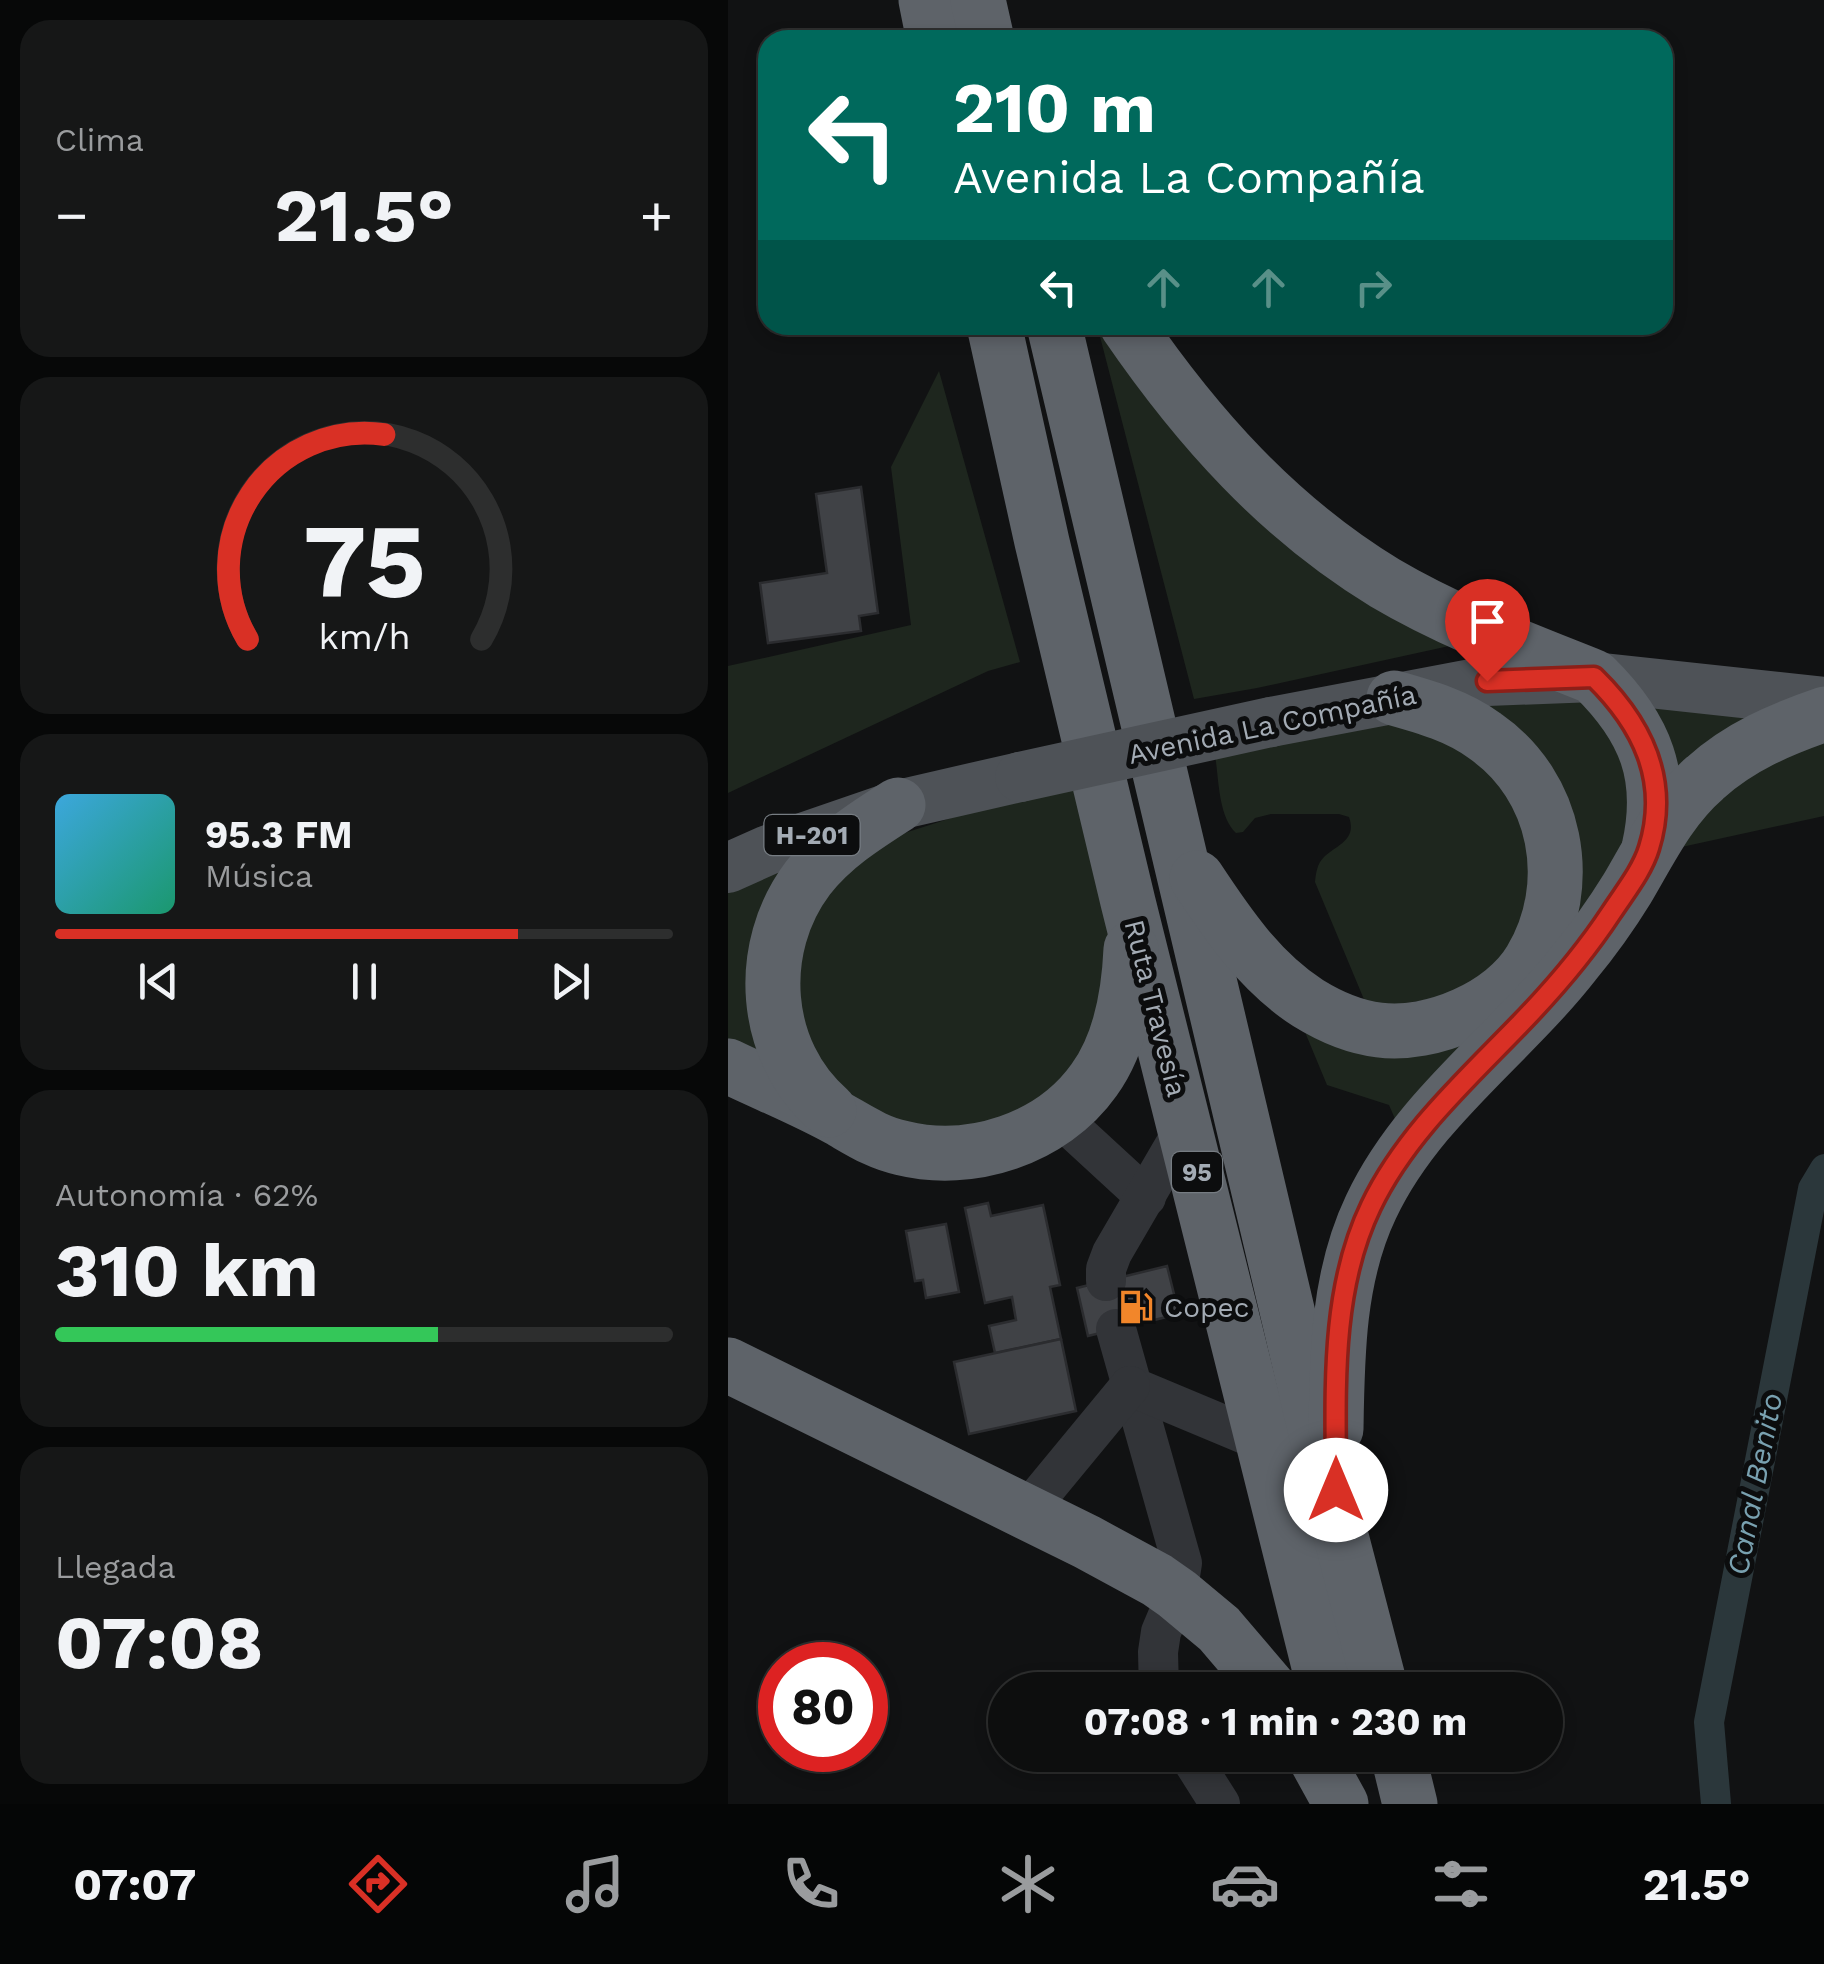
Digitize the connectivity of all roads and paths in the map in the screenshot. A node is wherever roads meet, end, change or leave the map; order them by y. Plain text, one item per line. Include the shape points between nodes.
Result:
1 (926, 0) edge
2 (978, 0) edge
3 (932, 30) edge
4 (985, 30) edge
5 (996, 335) edge
6 (1056, 335) edge
7 (1134, 335) edge
8 (1594, 677) junction
9 (1394, 698) junction
10 (1824, 702) edge
11 (1824, 714) edge
12 (898, 806) junction
13 (1178, 848) junction
14 (1648, 851) junction
15 (728, 868) edge
16 (1128, 902) junction
17 (728, 1066) edge
18 (1058, 1116) junction
19 (839, 1119) junction
20 (1186, 1126) junction
21 (1146, 1196) junction
22 (1106, 1281) dead end
23 (1116, 1330) dead end
24 (728, 1365) edge
25 (1130, 1386) junction
26 (1264, 1442) junction
27 (1026, 1512) junction
28 (1336, 1518) junction
29 (1178, 1594) junction
30 (1157, 1672) edge
31 (1256, 1672) edge
32 (1321, 1672) edge
33 (1376, 1672) edge
34 (1200, 1772) edge
35 (1323, 1772) edge
36 (1347, 1772) edge
37 (1402, 1772) edge
38 (1220, 1804) edge
39 (1341, 1804) edge
40 (1356, 1804) edge
41 (1410, 1804) edge

1 - 3 highway
2 - 4 highway
5 - 16 highway, Ruta Travesía / 95
6 - 13 highway, Ruta Travesía / 95
7 - 8 highway via 1244,472 1337,550 1450,617
8 - 9 main road, Avenida La Compañía via 1487,681
8 - 10 main road, Avenida La Compañía
8 - 14 highway via 1636,726 1650,759 1656,798
9 - 12 main road, Avenida La Compañía / H-201, bridge
9 - 13 highway via 1483,734 1524,772 1548,818 1556,870 1546,926 1531,960 1494,998 1416,1029 1381,1030 1335,1017 1256,958
11 - 14 highway via 1725,761 1690,792
12 - 15 main road, H-201
12 - 19 highway via 856,832 810,876 774,953 773,1008 783,1043 806,1085
13 - 28 highway, Ruta Travesía / 95
14 - 28 highway via 1572,967 1414,1137 1370,1207 1344,1300
16 - 18 highway via 1130,979 1120,1023 1096,1078
16 - 20 highway, Ruta Travesía / 95
17 - 19 highway
18 - 19 highway via 996,1147 948,1153 900,1148
18 - 21 lane
20 - 21 lane
20 - 26 highway, Ruta Travesía / 95
21 - 22 lane via 1112,1253
23 - 25 lane
24 - 27 highway
25 - 26 lane
25 - 27 lane
25 - 29 lane via 1182,1563
26 - 32 highway, Ruta Travesía / 95
27 - 29 highway
28 - 33 highway, Ruta Travesía / 95
29 - 30 lane via 1160,1642
29 - 31 highway
34 - 38 lane
35 - 39 highway
36 - 40 highway
37 - 41 highway

